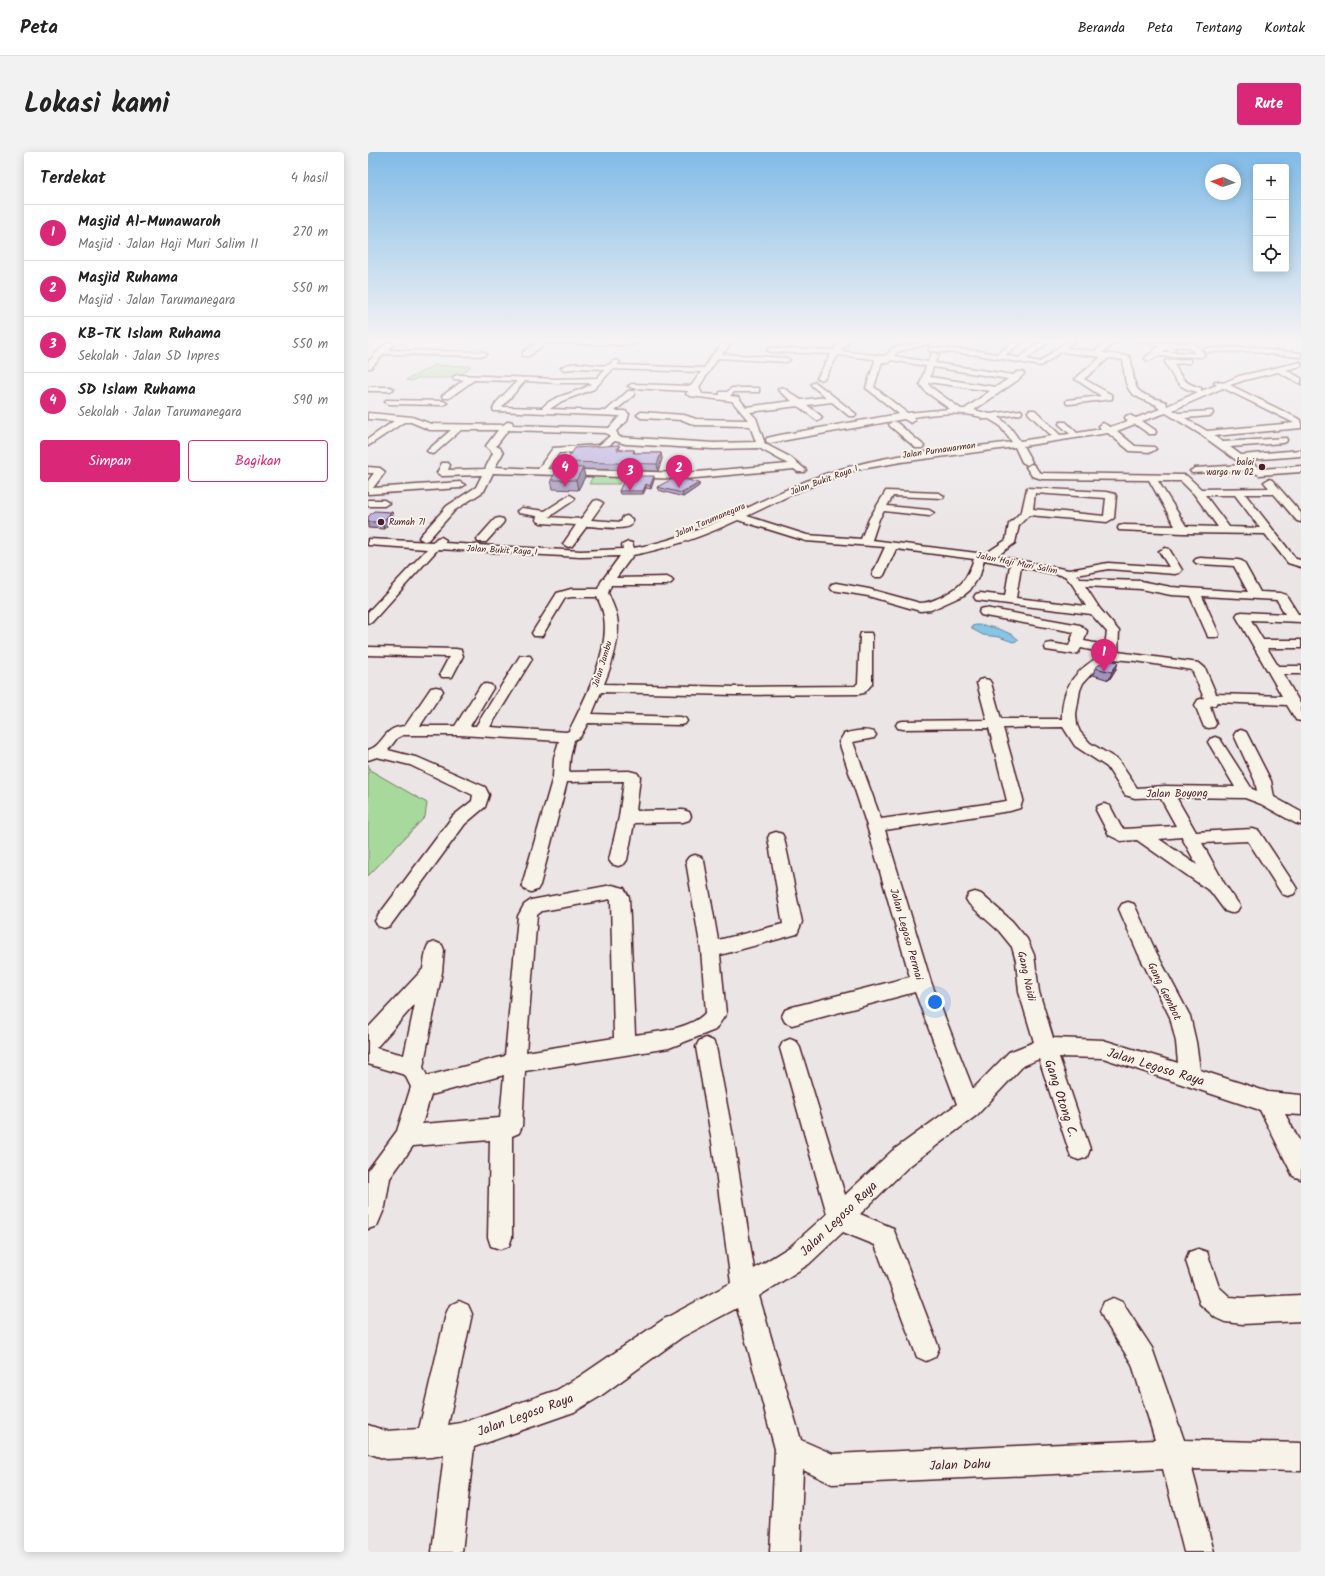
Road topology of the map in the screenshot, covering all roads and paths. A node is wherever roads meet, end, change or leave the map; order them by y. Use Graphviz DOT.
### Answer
graph roads {
  1 [pos="383,406"];
  2 [pos="498,406"];
  3 [pos="547,406"];
  4 [pos="615,406"];
  5 [pos="740,406"];
  6 [pos="776,406"];
  7 [pos="803,406"];
  8 [pos="842,406"];
  9 [pos="897,406"];
  10 [pos="902,406"];
  11 [pos="954,406"];
  12 [pos="972,406"];
  13 [pos="1162,406"];
  14 [pos="1166,406"];
  15 [pos="1268,406"];
  16 [pos="765,408"];
  17 [pos="743,410"];
  18 [pos="525,411"];
  19 [pos="544,411"];
  20 [pos="963,412"];
  21 [pos="1018,412"];
  22 [pos="1032,412"];
  23 [pos="1209,413"];
  24 [pos="607,414"];
  25 [pos="852,414"];
  26 [pos="641,415"];
  27 [pos="369,416"];
  28 [pos="1176,416"];
  29 [pos="774,417"];
  30 [pos="402,418"];
  31 [pos="818,418"];
  32 [pos="914,418"];
  33 [pos="994,419"];
  34 [pos="1133,420"];
  35 [pos="754,423"];
  36 [pos="788,424"];
  37 [pos="893,424"];
  38 [pos="1063,424"];
  39 [pos="1301,424"];
  40 [pos="458,428"];
  41 [pos="1107,428"];
  42 [pos="504,429"];
  43 [pos="1073,432"];
  44 [pos="1152,432"];
  45 [pos="613,434"];
  46 [pos="1205,434"];
  47 [pos="802,436"];
  48 [pos="1059,436"];
  49 [pos="770,440"];
  50 [pos="1284,440"];
  51 [pos="1018,442"];
  52 [pos="368,443"];
  53 [pos="761,445"];
  54 [pos="1222,445"];
  55 [pos="919,446"];
  56 [pos="1151,449"];
  57 [pos="952,450"];
  58 [pos="432,451"];
  59 [pos="1301,453"];
  60 [pos="1240,458"];
  61 [pos="445,464"];
  62 [pos="797,466"];
  63 [pos="542,469"];
  64 [pos="1301,469"];
  65 [pos="368,470"];
  66 [pos="1255,470"];
  67 [pos="1195,471"];
  68 [pos="488,473"];
  69 [pos="1157,478"];
  70 [pos="808,479"];
  71 [pos="404,480"];
  72 [pos="460,485"];
  73 [pos="368,487"];
  74 [pos="368,491"];
  75 [pos="1237,491"];
  76 [pos="1198,492"];
  77 [pos="939,496"];
  78 [pos="570,498"];
  79 [pos="368,503"];
  80 [pos="384,503"];
  81 [pos="598,503"];
  82 [pos="880,508"];
  83 [pos="522,511"];
  84 [pos="1027,512"];
  85 [pos="929,513"];
  86 [pos="545,514"];
  87 [pos="734,516"];
  88 [pos="627,519"];
  89 [pos="499,520"];
  90 [pos="1301,520"];
  91 [pos="583,524"];
  92 [pos="1123,528"];
  93 [pos="1183,530"];
  94 [pos="1226,531"];
  95 [pos="1268,531"];
  96 [pos="368,535"];
  97 [pos="424,538"];
  98 [pos="482,540"];
  99 [pos="368,542"];
  100 [pos="439,542"];
  101 [pos="865,543"];
  102 [pos="568,544"];
  103 [pos="892,545"];
  104 [pos="629,549"];
  105 [pos="1165,551"];
  106 [pos="984,556"];
  107 [pos="1200,561"];
  108 [pos="1016,564"];
  109 [pos="1301,564"];
  110 [pos="878,575"];
  111 [pos="1073,577"];
  112 [pos="667,580"];
  113 [pos="836,587"];
  114 [pos="605,588"];
  115 [pos="1194,592"];
  116 [pos="1256,595"];
  117 [pos="1011,596"];
  118 [pos="980,597"];
  119 [pos="373,606"];
  120 [pos="1094,611"];
  121 [pos="985,612"];
  122 [pos="1297,617"];
  123 [pos="368,619"];
  124 [pos="538,633"];
  125 [pos="1213,634"];
  126 [pos="866,636"];
  127 [pos="1077,643"];
  128 [pos="1258,644"];
  129 [pos="1301,644"];
  130 [pos="1051,647"];
  131 [pos="368,651"];
  132 [pos="1112,653"];
  133 [pos="525,659"];
  134 [pos="1274,670"];
  135 [pos="1301,670"];
  136 [pos="447,674"];
  137 [pos="984,683"];
  138 [pos="486,688"];
  139 [pos="595,688"];
  140 [pos="436,691"];
  141 [pos="1293,696"];
  142 [pos="1211,698"];
  143 [pos="583,718"];
  144 [pos="1301,718"];
  145 [pos="680,721"];
  146 [pos="1068,723"];
  147 [pos="996,724"];
  148 [pos="1209,724"];
  149 [pos="903,725"];
  150 [pos="460,730"];
  151 [pos="409,731"];
  152 [pos="480,731"];
  153 [pos="869,735"];
  154 [pos="1240,735"];
  155 [pos="567,737"];
  156 [pos="1215,742"];
  157 [pos="374,753"];
  158 [pos="561,777"];
  159 [pos="1165,791"];
  160 [pos="1246,793"];
  161 [pos="1267,800"];
  162 [pos="1104,810"];
  163 [pos="683,816"];
  164 [pos="627,817"];
  165 [pos="1301,819"];
  166 [pos="875,826"];
  167 [pos="1139,833"];
  168 [pos="1188,834"];
  169 [pos="776,838"];
  170 [pos="618,860"];
  171 [pos="695,861"];
  172 [pos="531,885"];
  173 [pos="1218,888"];
  174 [pos="1288,889"];
  175 [pos="975,899"];
  176 [pos="1231,906"];
  177 [pos="1128,909"];
  178 [pos="384,921"];
  179 [pos="435,950"];
  180 [pos="710,950"];
  181 [pos="432,972"];
  182 [pos="921,982"];
  183 [pos="792,1016"];
  184 [pos="368,1042"];
  185 [pos="625,1046"];
  186 [pos="1045,1047"];
  187 [pos="706,1048"];
  188 [pos="790,1048"];
  189 [pos="368,1055"];
  190 [pos="515,1063"];
  191 [pos="412,1067"];
  192 [pos="1190,1076"];
  193 [pos="422,1087"];
  194 [pos="1268,1102"];
  195 [pos="1301,1105"];
  196 [pos="969,1108"];
  197 [pos="501,1129"];
  198 [pos="407,1136"];
  199 [pos="1079,1149"];
  200 [pos="1301,1168"];
  201 [pos="374,1183"];
  202 [pos="368,1217"];
  203 [pos="840,1218"];
  204 [pos="500,1237"];
  205 [pos="1198,1261"];
  206 [pos="745,1290"];
  207 [pos="1301,1308"];
  208 [pos="1113,1311"];
  209 [pos="459,1314"];
  210 [pos="926,1348"];
  211 [pos="461,1437"];
  212 [pos="368,1439"];
  213 [pos="431,1443"];
  214 [pos="789,1448"];
  215 [pos="1174,1454"];
  216 [pos="1301,1457"];
  217 [pos="447,1552"];
  218 [pos="785,1552"];
  219 [pos="1199,1552"];
  1 -- 27 [label="street"];
  2 -- 18 [label="street"];
  3 -- 19 [label="street"];
  4 -- 24 [label="street"];
  5 -- 17 [label="street"];
  6 -- 16 [label="street"];
  7 -- 31 [label="street"];
  8 -- 25 [label="street"];
  9 -- 32 [label="street"];
  10 -- 32 [label="street"];
  11 -- 20 [label="street"];
  12 -- 20 [label="street"];
  13 -- 34 [label="street, Jalan Bukit Raya I"];
  14 -- 28 [label="street"];
  15 -- 39 [label="street"];
  16 -- 17 [label="street"];
  16 -- 29 [label="street"];
  17 -- 35 [label="street"];
  18 -- 19 [label="street"];
  18 -- 42 [label="street"];
  19 -- 24 [label="street"];
  20 -- 32 [label="street"];
  20 -- 33 [label="street"];
  21 -- 33 [label="street"];
  22 -- 48 [label="street"];
  23 -- 28 [label="street"];
  24 -- 45 [label="street"];
  26 -- 35 [label="street"];
  27 -- 30 [label="street"];
  28 -- 46 [label="street"];
  30 -- 40 [label="street"];
  30 -- 52 [label="street"];
  32 -- 33 [label="street"];
  32 -- 37 [label="street"];
  32 -- 47 [label="street"];
  33 -- 51 [label="street"];
  34 -- 41 [label="street, Jalan Bukit Raya I"];
  34 -- 44 [label="street"];
  35 -- 53 [label="street"];
  36 -- 47 [label="street"];
  37 -- 47 [label="street"];
  37 -- 55 [label="street"];
  38 -- 43 [label="street"];
  39 -- 46 [label="street"];
  40 -- 42 [label="street"];
  40 -- 58 [label="street"];
  41 -- 43 [label="street"];
  41 -- 48 [label="street, Jalan Bukit Raya I"];
  41 -- 56 [label="street"];
  42 -- 45 [label="street"];
  42 -- 68 [label="street"];
  43 -- 48 [label="street"];
  45 -- 53 [label="street"];
  45 -- 63 [label="street"];
  46 -- 54 [label="street"];
  47 -- 49 [label="street"];
  48 -- 51 [label="street, Jalan Bukit Raya I"];
  50 -- 54 [label="street"];
  51 -- 57 [label="street, Jalan Bukit Raya I"];
  51 -- 69 [label="street"];
  53 -- 62 [label="street"];
  54 -- 60 [label="street"];
  57 -- 70 [label="street, Jalan Purnawarman"];
  57 -- 87 [label="street, Jalan Bukit Raya I"];
  59 -- 60 [label="street"];
  60 -- 66 [label="street"];
  61 -- 68 [label="street"];
  62 -- 68 [label="street"];
  62 -- 70 [label="street"];
  64 -- 66 [label="street"];
  65 -- 73 [label="street"];
  66 -- 67 [label="street"];
  68 -- 71 [label="street"];
  68 -- 97 [label="street"];
  69 -- 76 [label="street"];
  69 -- 93 [label="street"];
  70 -- 87 [label="street, Jalan Tarumanegara"];
  72 -- 74 [label="street"];
  75 -- 76 [label="street"];
  75 -- 90 [label="street"];
  75 -- 95 [label="street"];
  76 -- 94 [label="street"];
  77 -- 82 [label="street"];
  78 -- 86 [label="street"];
  79 -- 80 [label="street"];
  81 -- 91 [label="street"];
  82 -- 85 [label="street"];
  82 -- 101 [label="street"];
  83 -- 86 [label="street"];
  84 -- 84 [label="street"];
  84 -- 106 [label="street"];
  86 -- 91 [label="street"];
  87 -- 101 [label="street, Jalan Haji Muri Salim"];
  87 -- 104 [label="street, Jalan Tarumanegara"];
  88 -- 91 [label="street"];
  89 -- 98 [label="street"];
  91 -- 102 [label="street"];
  92 -- 93 [label="street"];
  93 -- 94 [label="street"];
  94 -- 95 [label="street"];
  95 -- 109 [label="street"];
  96 -- 97 [label="street"];
  97 -- 100 [label="street"];
  98 -- 100 [label="street, Jalan Tarumanegara"];
  98 -- 102 [label="street, Jalan Tarumanegara"];
  99 -- 100 [label="street, Jalan Bukit Raya I"];
  100 -- 104 [label="street, Jalan Bukit Raya I"];
  100 -- 119 [label="street"];
  101 -- 103 [label="street, Jalan Haji Muri Salim"];
  102 -- 104 [label="street, Jalan Tarumanegara"];
  103 -- 106 [label="street, Jalan Haji Muri Salim"];
  103 -- 110 [label="street"];
  104 -- 114 [label="street"];
  105 -- 111 [label="street"];
  106 -- 108 [label="street, Jalan Haji Muri Salim"];
  106 -- 113 [label="street"];
  107 -- 116 [label="street"];
  108 -- 111 [label="street, Jalan Haji Muri Salim"];
  108 -- 117 [label="street"];
  111 -- 115 [label="street, Jalan Haji Muri Salim"];
  111 -- 120 [label="street"];
  112 -- 114 [label="street"];
  114 -- 124 [label="street"];
  114 -- 139 [label="street, Jalan Jambu"];
  115 -- 116 [label="street, Jalan Haji Muri Salim"];
  115 -- 125 [label="street"];
  116 -- 122 [label="street, Jalan Haji Muri Salim"];
  118 -- 120 [label="street"];
  119 -- 123 [label="street"];
  120 -- 132 [label="street"];
  121 -- 127 [label="street"];
  122 -- 128 [label="street"];
  126 -- 139 [label="street"];
  127 -- 130 [label="street"];
  127 -- 132 [label="street"];
  128 -- 129 [label="street"];
  128 -- 134 [label="street"];
  131 -- 136 [label="street"];
  132 -- 142 [label="street"];
  132 -- 146 [label="street"];
  133 -- 152 [label="street"];
  134 -- 135 [label="street"];
  134 -- 141 [label="street"];
  137 -- 147 [label="street"];
  138 -- 150 [label="street"];
  139 -- 143 [label="street, Jalan Jambu"];
  140 -- 151 [label="street"];
  141 -- 142 [label="street"];
  141 -- 144 [label="street"];
  142 -- 148 [label="street"];
  143 -- 145 [label="street"];
  143 -- 155 [label="street, Jalan Jambu"];
  146 -- 147 [label="street"];
  146 -- 159 [label="street, Jalan Boyong"];
  147 -- 149 [label="street"];
  147 -- 166 [label="street"];
  150 -- 151 [label="street"];
  150 -- 152 [label="street"];
  151 -- 157 [label="street"];
  152 -- 155 [label="street"];
  153 -- 166 [label="street, Jalan Legoso Permai"];
  154 -- 161 [label="street"];
  155 -- 158 [label="street"];
  156 -- 160 [label="street"];
  157 -- 178 [label="street"];
  158 -- 164 [label="street"];
  158 -- 172 [label="street"];
  159 -- 160 [label="street, Jalan Boyong"];
  159 -- 168 [label="street"];
  160 -- 161 [label="street, Jalan Boyong"];
  161 -- 165 [label="street, Jalan Boyong"];
  162 -- 167 [label="street"];
  163 -- 164 [label="street"];
  164 -- 170 [label="street"];
  166 -- 182 [label="street, Jalan Legoso Permai"];
  167 -- 168 [label="street"];
  167 -- 173 [label="street"];
  168 -- 173 [label="street"];
  168 -- 174 [label="street"];
  169 -- 180 [label="street"];
  171 -- 180 [label="street"];
  173 -- 176 [label="street"];
  175 -- 186 [label="street, Gang Naidi"];
  177 -- 192 [label="street, Gang Gembot"];
  179 -- 181 [label="street"];
  180 -- 185 [label="street"];
  181 -- 184 [label="street"];
  181 -- 191 [label="street"];
  182 -- 183 [label="street"];
  182 -- 196 [label="street, Jalan Legoso Permai"];
  185 -- 190 [label="street"];
  185 -- 190 [label="street"];
  186 -- 192 [label="street, Jalan Legoso Raya"];
  186 -- 196 [label="street, Jalan Legoso Raya"];
  186 -- 199 [label="street, Gang Otong C."];
  187 -- 206 [label="street"];
  188 -- 203 [label="street"];
  189 -- 191 [label="street"];
  190 -- 193 [label="street"];
  190 -- 197 [label="street"];
  191 -- 193 [label="street"];
  192 -- 194 [label="street, Jalan Legoso Raya"];
  193 -- 198 [label="street"];
  194 -- 195 [label="street, Jalan Legoso Raya"];
  194 -- 200 [label="street"];
  196 -- 203 [label="street, Jalan Legoso Raya"];
  197 -- 198 [label="street"];
  197 -- 204 [label="street"];
  198 -- 201 [label="street"];
  201 -- 202 [label="street"];
  203 -- 206 [label="street, Jalan Legoso Raya"];
  203 -- 210 [label="street"];
  205 -- 207 [label="street"];
  206 -- 211 [label="street, Jalan Legoso Raya"];
  206 -- 214 [label="street"];
  208 -- 215 [label="street"];
  209 -- 213 [label="street"];
  211 -- 213 [label="street, Jalan Legoso Raya"];
  211 -- 217 [label="street"];
  212 -- 213 [label="street, Jalan Legoso Raya"];
  214 -- 215 [label="street, Jalan Dahu"];
  214 -- 218 [label="street"];
  215 -- 216 [label="street, Jalan Dahu"];
  215 -- 219 [label="street"];
}
